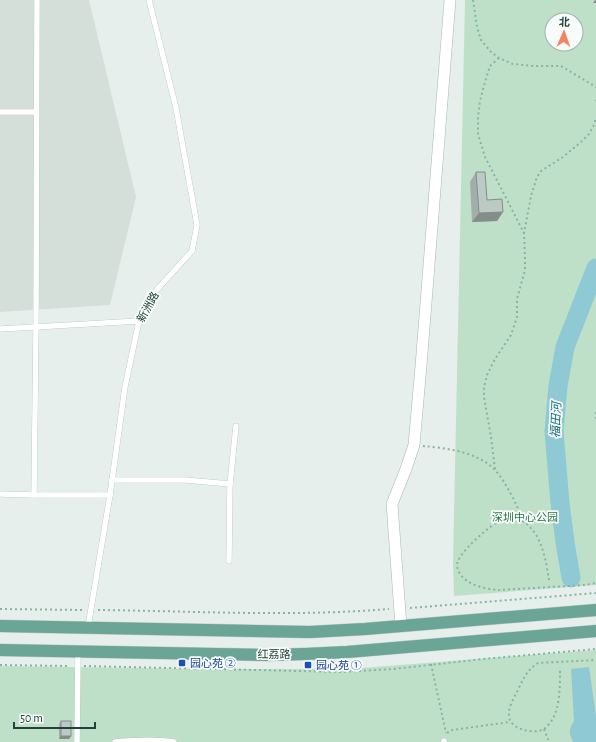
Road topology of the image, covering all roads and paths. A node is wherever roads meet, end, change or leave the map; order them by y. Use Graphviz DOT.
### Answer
graph roads {
  1 [pos="37,0"];
  2 [pos="149,0"];
  3 [pos="450,0"];
  4 [pos="473,0"];
  5 [pos="499,58"];
  6 [pos="596,87"];
  7 [pos="0,112"];
  8 [pos="36,112"];
  9 [pos="596,118"];
  10 [pos="524,233"];
  11 [pos="139,321"];
  12 [pos="36,326"];
  13 [pos="0,329"];
  14 [pos="596,412"];
  15 [pos="596,421"];
  16 [pos="236,426"];
  17 [pos="414,445"];
  18 [pos="494,469"];
  19 [pos="112,480"];
  20 [pos="230,484"];
  21 [pos="0,494"];
  22 [pos="110,494"];
  23 [pos="34,495"];
  24 [pos="524,522"];
  25 [pos="229,560"];
  26 [pos="549,580"];
  27 [pos="596,583"];
  28 [pos="596,592"];
  29 [pos="400,608"];
  30 [pos="0,609"];
  31 [pos="91,610"];
  32 [pos="596,610"];
  33 [pos="0,626"];
  34 [pos="401,626"];
  35 [pos="88,627"];
  36 [pos="596,631"];
  37 [pos="0,650"];
  38 [pos="78,651"];
  39 [pos="596,660"];
  40 [pos="431,664"];
  41 [pos="560,671"];
  42 [pos="510,722"];
  43 [pos="544,729"];
  44 [pos="446,734"];
  45 [pos="77,742"];
  46 [pos="115,742"];
  47 [pos="174,742"];
  48 [pos="444,742"];
  49 [pos="549,742"];
  1 -- 8 [label="lane"];
  2 -- 11 [label="lane, 新洲路"];
  3 -- 17 [label="street"];
  4 -- 5 [label="path"];
  5 -- 6 [label="path"];
  5 -- 10 [label="path"];
  7 -- 8 [label="lane"];
  8 -- 12 [label="lane"];
  9 -- 10 [label="path"];
  10 -- 18 [label="path"];
  11 -- 12 [label="lane"];
  11 -- 19 [label="lane, 新洲路"];
  12 -- 13 [label="lane"];
  12 -- 23 [label="lane"];
  14 -- 15 [label="path"];
  16 -- 20 [label="lane"];
  17 -- 18 [label="path"];
  17 -- 29 [label="street"];
  18 -- 24 [label="path"];
  19 -- 20 [label="lane"];
  19 -- 22 [label="lane, 新洲路"];
  20 -- 25 [label="lane"];
  21 -- 23 [label="lane"];
  22 -- 23 [label="lane"];
  22 -- 31 [label="lane, 新洲路"];
  24 -- 26 [label="path"];
  24 -- 27 [label="path"];
  28 -- 29 [label="path"];
  29 -- 31 [label="path"];
  29 -- 34 [label="street"];
  30 -- 31 [label="path"];
  31 -- 35 [label="lane, 新洲路"];
  32 -- 34 [label="main road, 红荔路"];
  33 -- 35 [label="main road, 红荔路"];
  34 -- 35 [label="main road, 红荔路"];
  36 -- 38 [label="main road, 红荔路"];
  37 -- 38 [label="main road, 红荔路"];
  38 -- 45 [label="lane"];
  39 -- 42 [label="path"];
  40 -- 44 [label="path"];
  41 -- 43 [label="path"];
  42 -- 43 [label="path"];
  42 -- 44 [label="path"];
  43 -- 49 [label="path"];
  44 -- 48 [label="path"];
  46 -- 47 [label="lane"];
}
